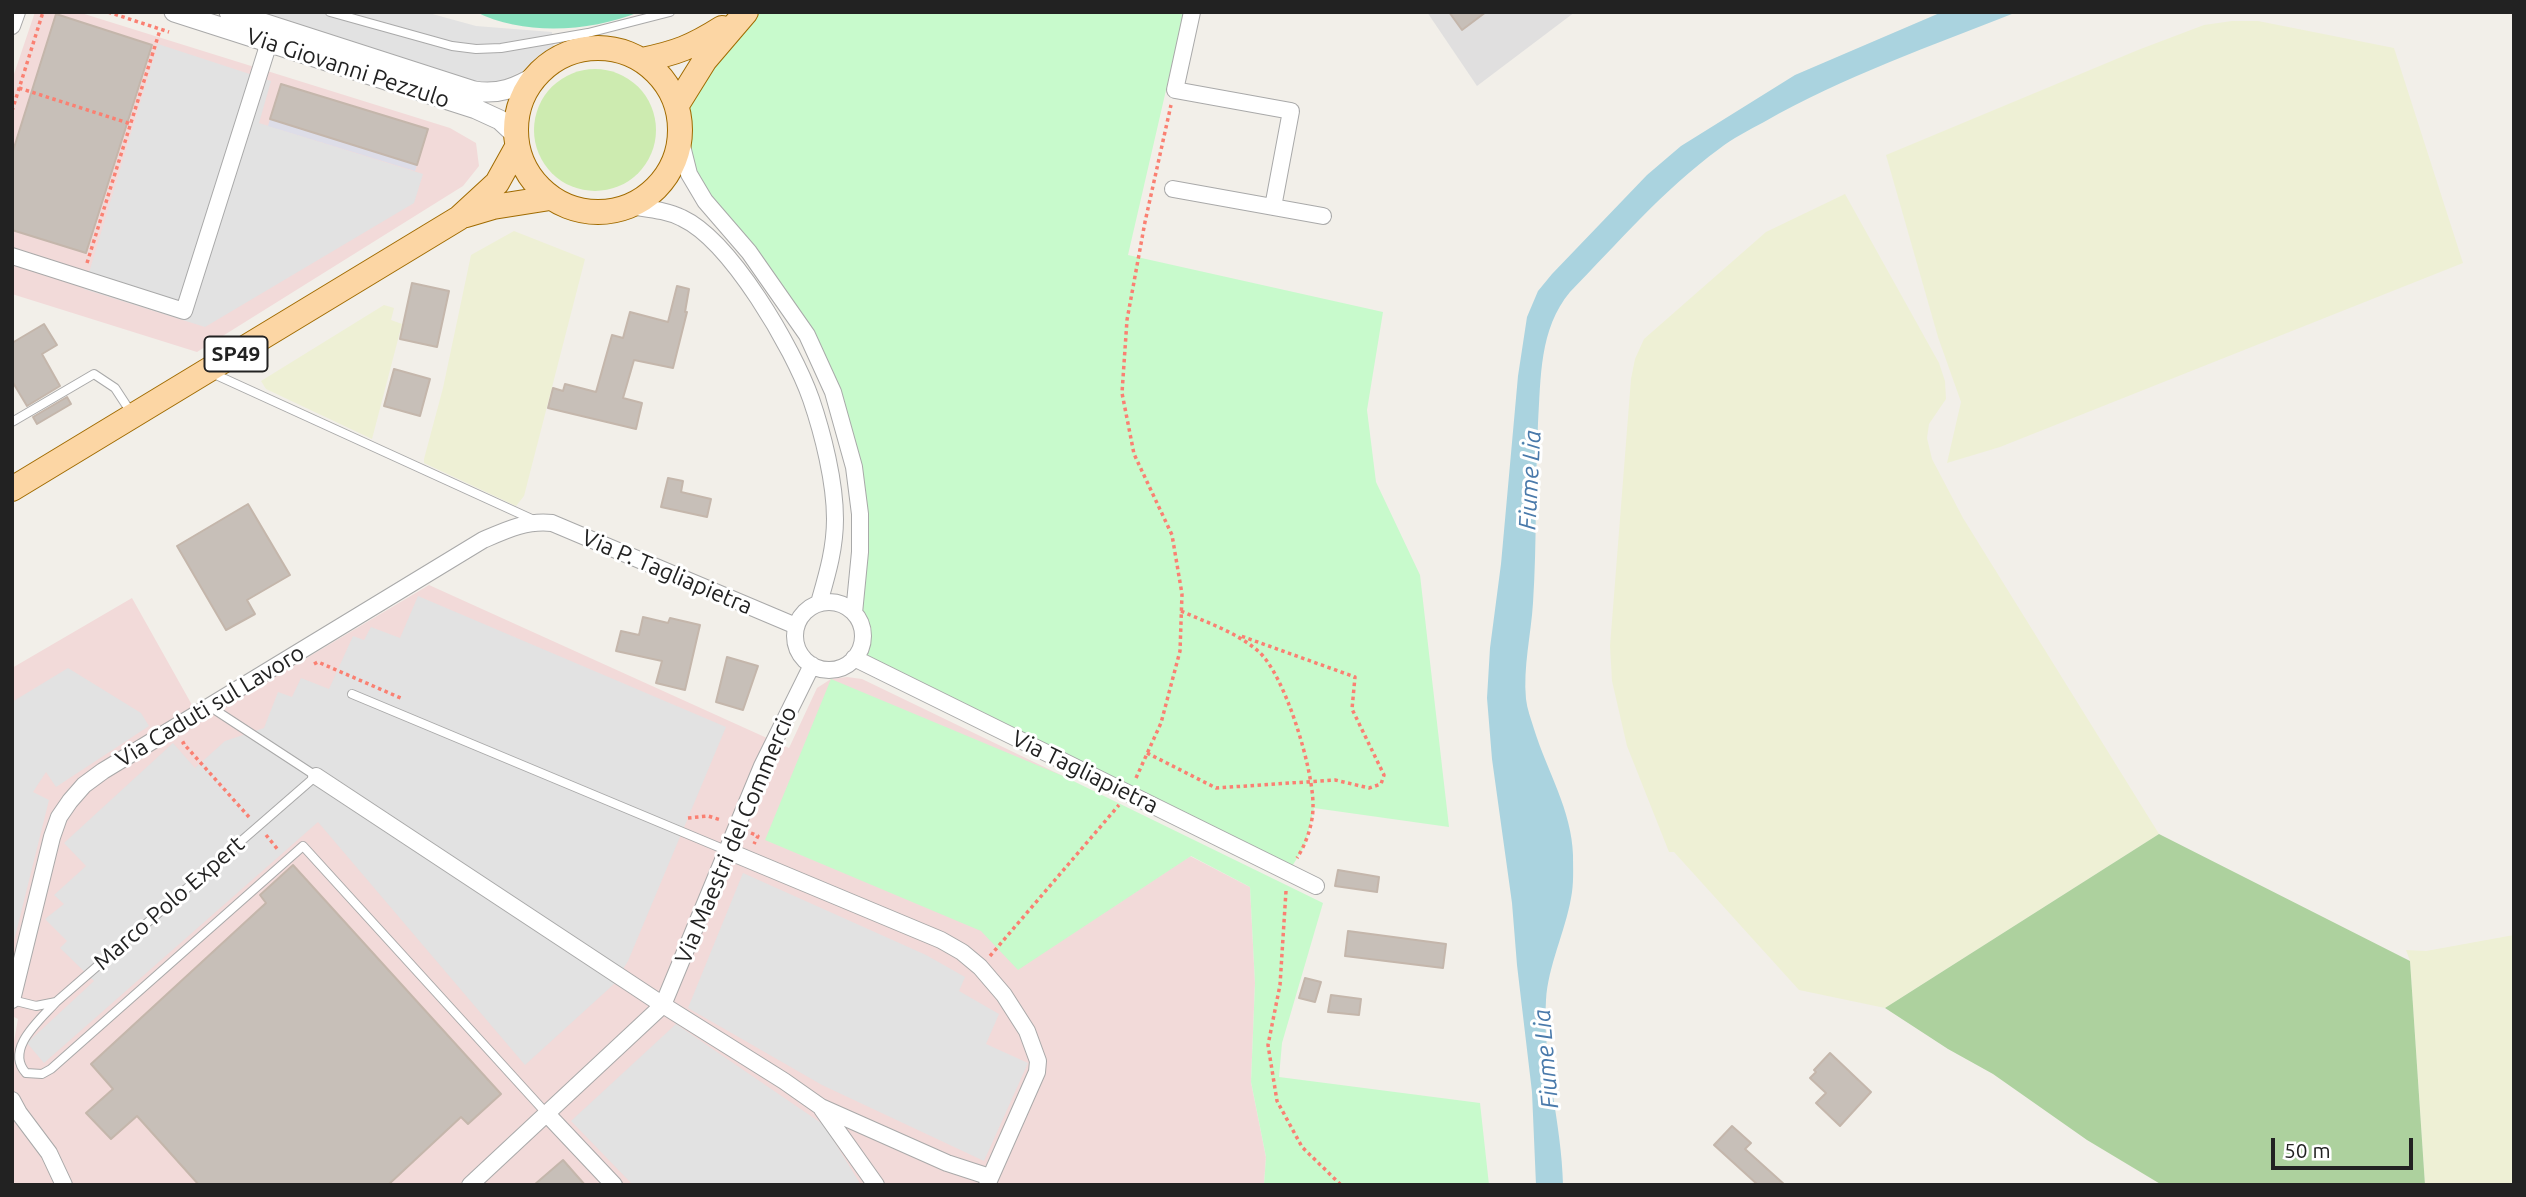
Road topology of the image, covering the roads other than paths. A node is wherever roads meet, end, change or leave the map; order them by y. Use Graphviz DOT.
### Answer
graph roads {
  1 [pos="17,12"];
  2 [pos="174,12"];
  3 [pos="229,12"];
  4 [pos="330,12"];
  5 [pos="670,12"];
  6 [pos="1192,12"];
  7 [pos="745,14"];
  8 [pos="12,26"];
  9 [pos="271,35"];
  10 [pos="642,60"];
  11 [pos="537,75"];
  12 [pos="677,105"];
  13 [pos="680,138"];
  14 [pos="516,141"];
  15 [pos="1173,189"];
  16 [pos="550,198"];
  17 [pos="630,206"];
  18 [pos="1273,207"];
  19 [pos="1323,216"];
  20 [pos="459,218"];
  21 [pos="12,256"];
  22 [pos="208,371"];
  23 [pos="134,416"];
  24 [pos="12,422"];
  25 [pos="17,483"];
  26 [pos="538,522"];
  27 [pos="819,603"];
  28 [pos="854,613"];
  29 [pos="796,626"];
  30 [pos="854,658"];
  31 [pos="812,666"];
  32 [pos="352,694"];
  33 [pos="209,706"];
  34 [pos="316,776"];
  35 [pos="727,851"];
  36 [pos="1316,886"];
  37 [pos="12,1000"];
  38 [pos="56,1002"];
  39 [pos="663,1005"];
  40 [pos="12,1100"];
  41 [pos="821,1107"];
  42 [pos="547,1114"];
  43 [pos="989,1181"];
  44 [pos="64,1185"];
  45 [pos="470,1185"];
  46 [pos="614,1185"];
  47 [pos="876,1185"];
  1 -- 8 [label="street"];
  2 -- 9 [label="street, Via Giovanni Pezzulo"];
  3 -- 9 [label="street, Via Giovanni Pezzulo"];
  4 -- 5 [label="lane"];
  6 -- 18 [label="street"];
  7 -- 10 [label="main road, SP49"];
  7 -- 12 [label="main road, SP49"];
  9 -- 11 [label="street, Via Giovanni Pezzulo"];
  9 -- 14 [label="street, Via Giovanni Pezzulo"];
  9 -- 21 [label="street"];
  10 -- 11 [label="main road, SP49"];
  10 -- 12 [label="main road, SP49"];
  11 -- 14 [label="main road, SP49"];
  12 -- 13 [label="main road, SP49"];
  13 -- 17 [label="main road, SP49"];
  13 -- 28 [label="street"];
  14 -- 16 [label="main road, SP49"];
  14 -- 20 [label="main road, SP49"];
  15 -- 18 [label="street"];
  16 -- 17 [label="main road, SP49"];
  16 -- 20 [label="main road, SP49"];
  17 -- 27 [label="street"];
  18 -- 19 [label="street"];
  20 -- 22 [label="main road, SP49"];
  22 -- 23 [label="main road, SP49"];
  22 -- 26 [label="lane"];
  23 -- 24 [label="lane"];
  23 -- 25 [label="main road, SP49"];
  26 -- 29 [label="street, Via P. Tagliapietra"];
  26 -- 33 [label="street, Via Caduti sul Lavoro"];
  27 -- 28 [label="street"];
  27 -- 29 [label="street"];
  28 -- 30 [label="street"];
  29 -- 31 [label="street"];
  30 -- 31 [label="street"];
  30 -- 36 [label="street, Via Tagliapietra"];
  31 -- 35 [label="street, Via Maestri del Commercio"];
  32 -- 35 [label="lane"];
  33 -- 34 [label="lane"];
  33 -- 37 [label="street, Via Caduti sul Lavoro"];
  34 -- 38 [label="lane, Marco Polo Expert"];
  34 -- 39 [label="street"];
  35 -- 39 [label="street, Via Maestri del Commercio"];
  35 -- 43 [label="street"];
  37 -- 38 [label="lane"];
  38 -- 42 [label="lane, Marco Polo Expert"];
  39 -- 41 [label="street"];
  39 -- 42 [label="street"];
  40 -- 44 [label="street"];
  41 -- 43 [label="street"];
  41 -- 47 [label="street"];
  42 -- 45 [label="street"];
  42 -- 46 [label="street"];
}
